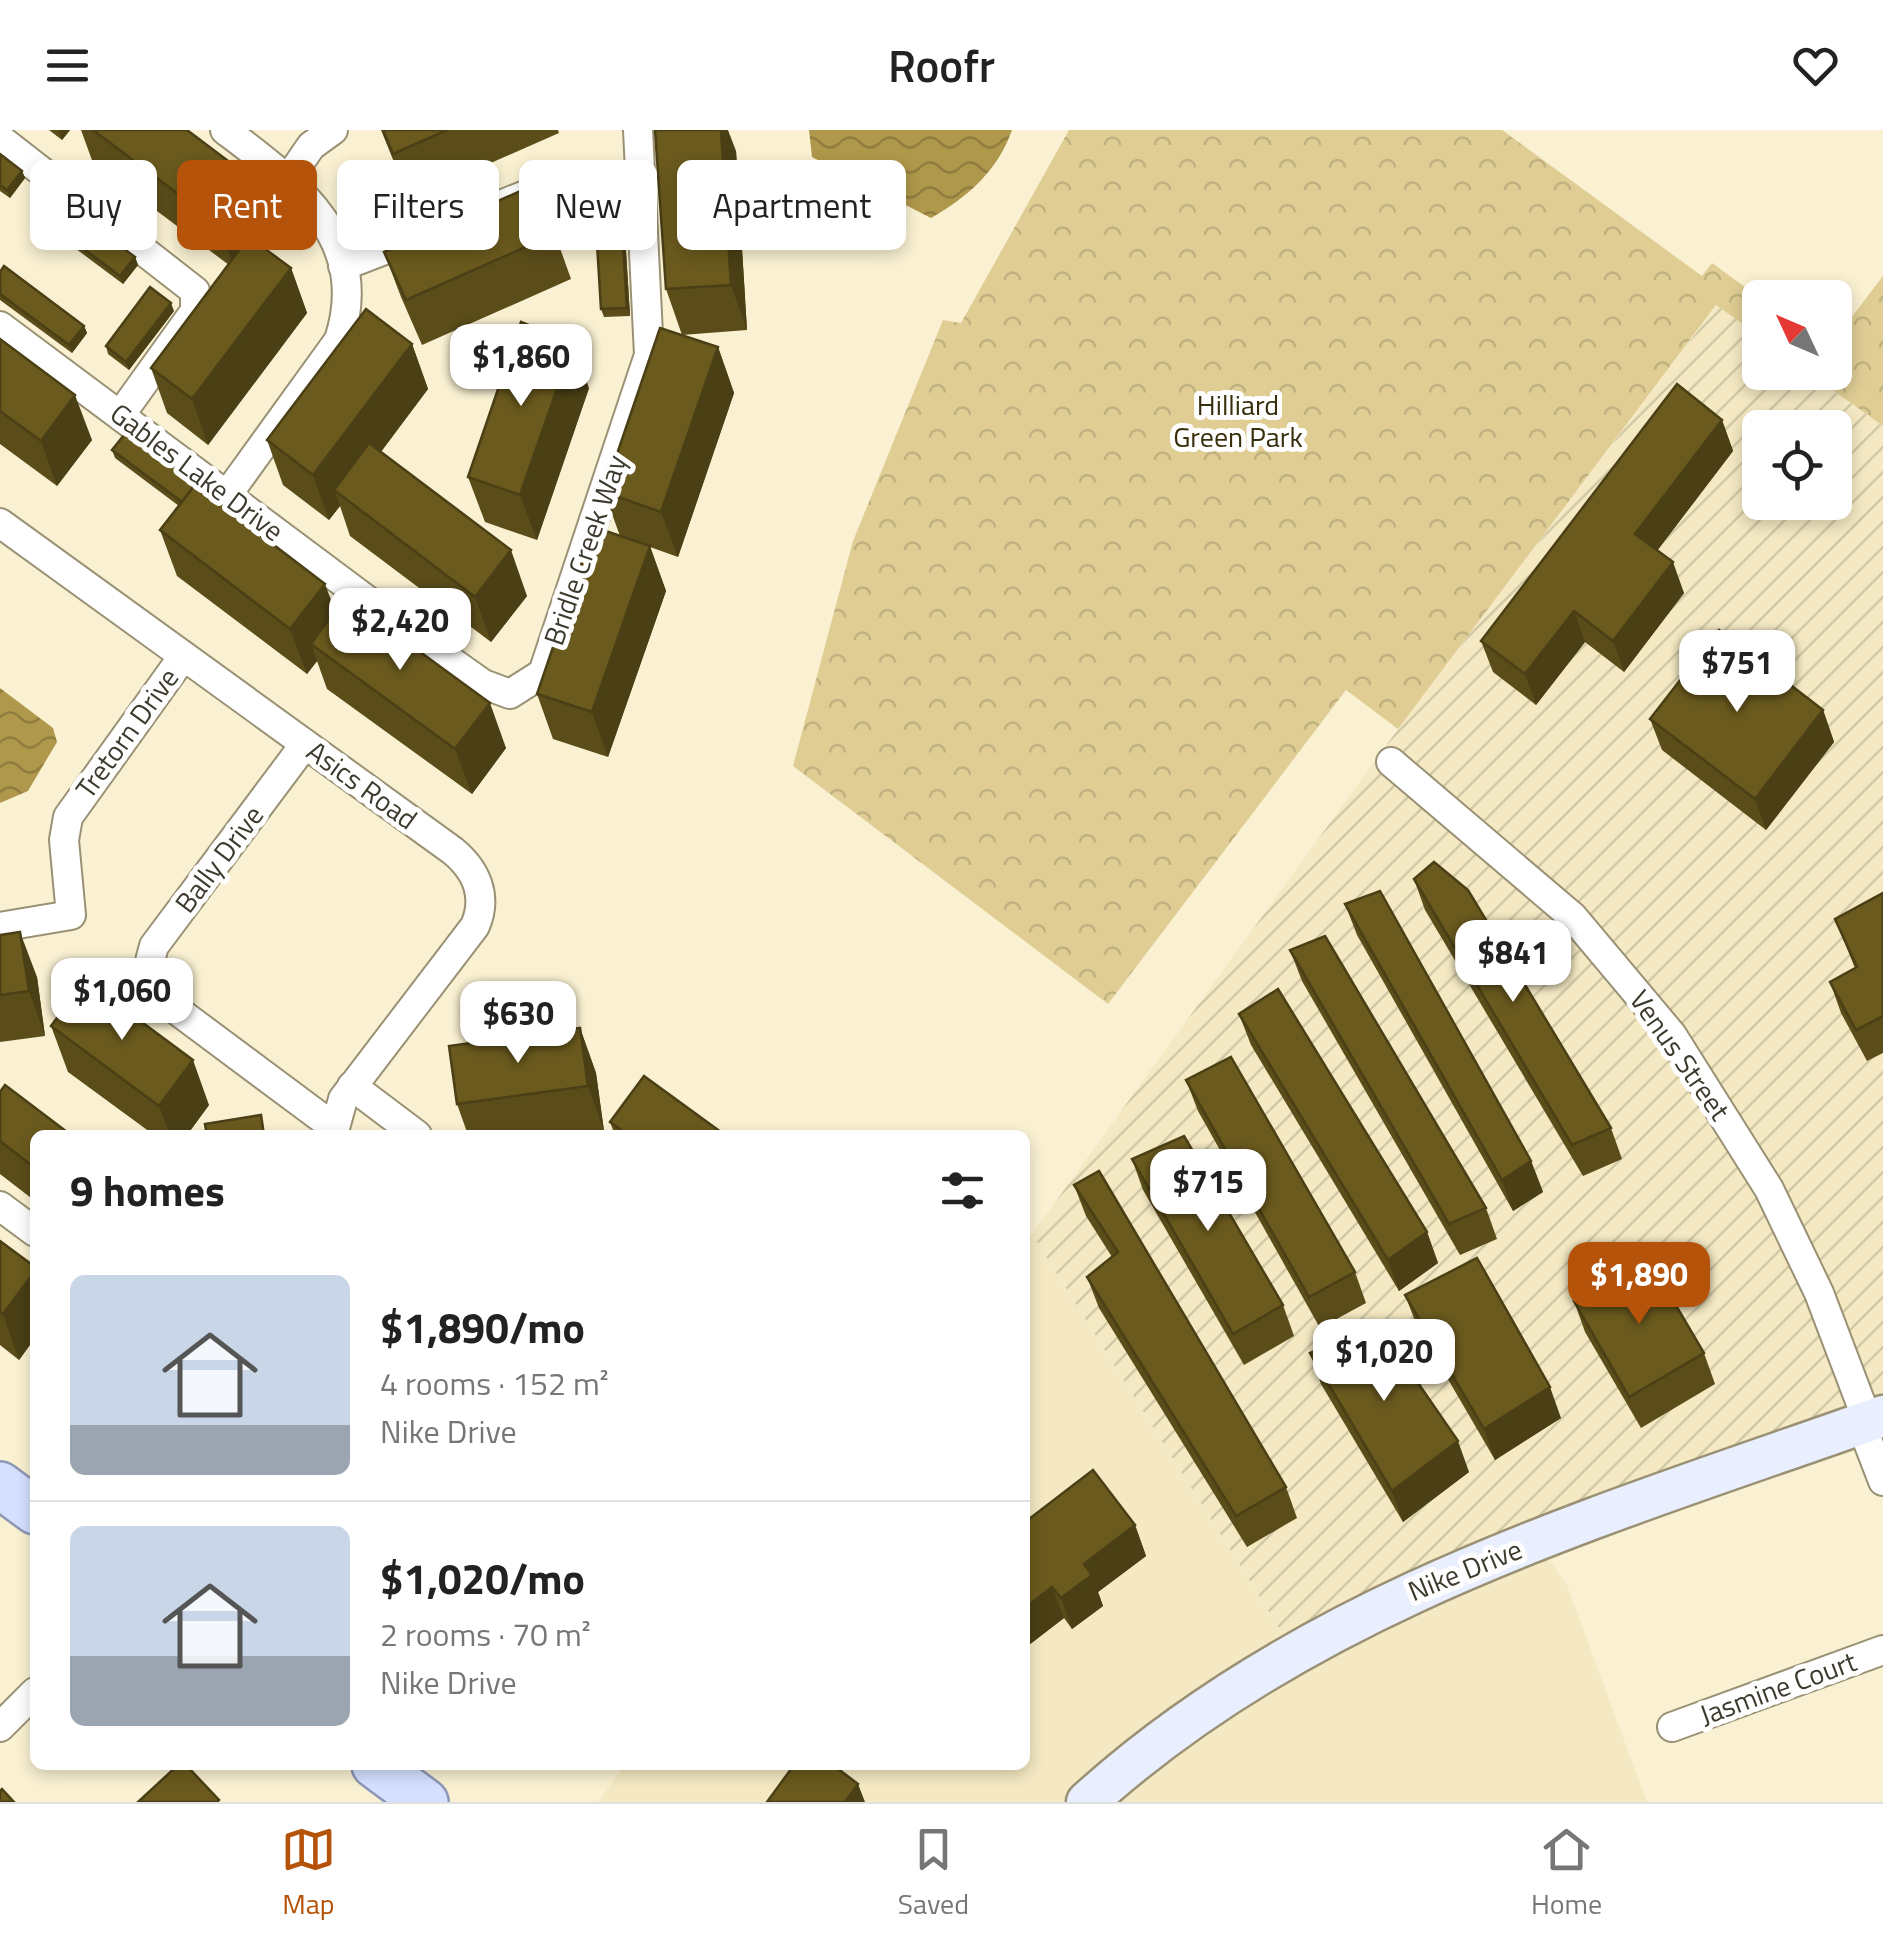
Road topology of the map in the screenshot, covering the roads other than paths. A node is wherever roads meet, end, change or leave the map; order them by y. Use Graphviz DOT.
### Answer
graph roads {
  1 [pos="225,130"];
  2 [pos="332,130"];
  3 [pos="638,130"];
  4 [pos="0,139"];
  5 [pos="264,160"];
  6 [pos="302,160"];
  7 [pos="639,160"];
  8 [pos="519,197"];
  9 [pos="317,211"];
  10 [pos="643,250"];
  11 [pos="343,266"];
  12 [pos="0,326"];
  13 [pos="121,414"];
  14 [pos="227,495"];
  15 [pos="0,524"];
  16 [pos="182,658"];
  17 [pos="544,673"];
  18 [pos="305,744"];
  19 [pos="1391,762"];
  20 [pos="0,927"];
  21 [pos="352,1086"];
  22 [pos="333,1130"];
  23 [pos="334,1130"];
  24 [pos="410,1130"];
  25 [pos="0,1206"];
  26 [pos="30,1228"];
  27 [pos="1871,1421"];
  28 [pos="1883,1481"];
  29 [pos="0,1484"];
  30 [pos="30,1507"];
  31 [pos="1883,1650"];
  32 [pos="30,1697"];
  33 [pos="0,1726"];
  34 [pos="1672,1727"];
  35 [pos="383,1770"];
  36 [pos="425,1802"];
  37 [pos="1087,1802"];
  1 -- 5 [label="street"];
  2 -- 6 [label="street"];
  3 -- 7 [label="street, Bridle Creek Way"];
  4 -- 13 [label="street"];
  8 -- 11 [label="street"];
  9 -- 11 [label="street"];
  10 -- 17 [label="street, Bridle Creek Way"];
  11 -- 14 [label="street"];
  12 -- 13 [label="street, Gables Lake Drive"];
  13 -- 14 [label="street, Gables Lake Drive"];
  14 -- 17 [label="street, Gables Lake Drive"];
  15 -- 16 [label="street, Asics Road"];
  16 -- 18 [label="street, Asics Road"];
  16 -- 20 [label="street, Tretorn Drive"];
  18 -- 21 [label="street, Asics Road"];
  18 -- 22 [label="street, Bally Drive"];
  19 -- 27 [label="street, Venus Street"];
  21 -- 23 [label="street, Asics Road"];
  21 -- 24 [label="street"];
  25 -- 26 [label="street"];
  27 -- 28 [label="street, Venus Street"];
  27 -- 37 [label="street, Nike Drive"];
  29 -- 30 [label="main road"];
  31 -- 34 [label="street, Jasmine Court"];
  32 -- 33 [label="street"];
  35 -- 36 [label="main road"];
}
